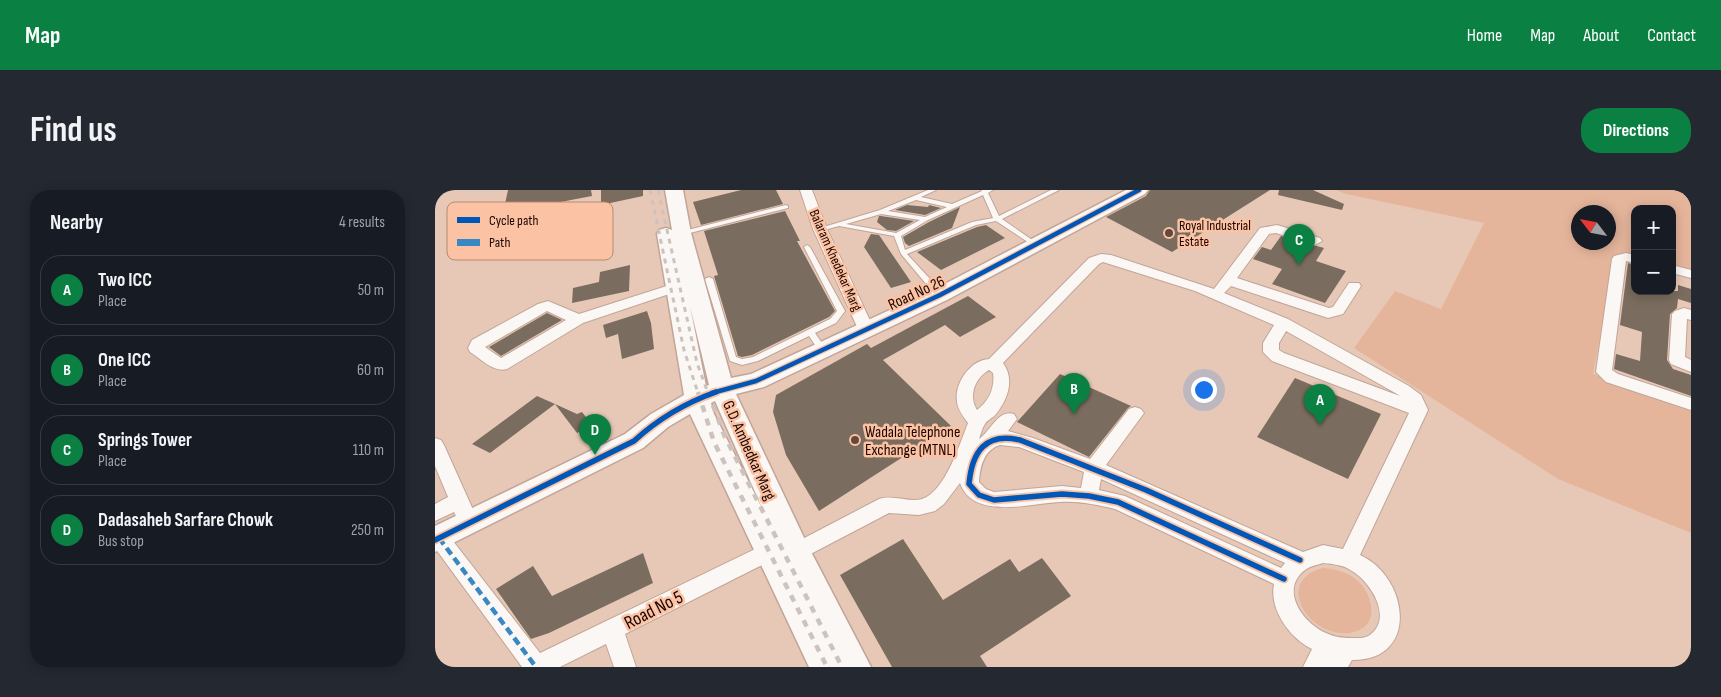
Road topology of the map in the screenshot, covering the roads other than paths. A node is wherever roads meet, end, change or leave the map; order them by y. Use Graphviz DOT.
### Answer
graph roads {
  1 [pos="662,190"];
  2 [pos="806,190"];
  3 [pos="933,190"];
  4 [pos="1056,190"];
  5 [pos="1139,190"];
  6 [pos="986,191"];
  7 [pos="915,198"];
  8 [pos="953,206"];
  9 [pos="786,207"];
  10 [pos="881,212"];
  11 [pos="926,219"];
  12 [pos="997,219"];
  13 [pos="839,224"];
  14 [pos="820,229"];
  15 [pos="682,233"];
  16 [pos="897,235"];
  17 [pos="1315,241"];
  18 [pos="1037,245"];
  19 [pos="807,247"];
  20 [pos="903,253"];
  21 [pos="1631,258"];
  22 [pos="838,267"];
  23 [pos="1676,270"];
  24 [pos="821,273"];
  25 [pos="1691,274"];
  26 [pos="1228,280"];
  27 [pos="689,281"];
  28 [pos="1353,286"];
  29 [pos="940,295"];
  30 [pos="1217,295"];
  31 [pos="707,301"];
  32 [pos="1691,315"];
  33 [pos="578,320"];
  34 [pos="1283,324"];
  35 [pos="867,329"];
  36 [pos="810,332"];
  37 [pos="822,349"];
  38 [pos="993,364"];
  39 [pos="1691,366"];
  40 [pos="725,396"];
  41 [pos="1691,404"];
  42 [pos="699,407"];
  43 [pos="1419,410"];
  44 [pos="1135,413"];
  45 [pos="978,419"];
  46 [pos="1011,420"];
  47 [pos="995,440"];
  48 [pos="435,445"];
  49 [pos="1094,467"];
  50 [pos="1089,496"];
  51 [pos="1167,501"];
  52 [pos="464,512"];
  53 [pos="1155,520"];
  54 [pos="436,530"];
  55 [pos="786,548"];
  56 [pos="1348,559"];
  57 [pos="1300,560"];
  58 [pos="1284,579"];
  59 [pos="613,630"];
  60 [pos="1336,654"];
  61 [pos="536,667"];
  62 [pos="625,667"];
  63 [pos="827,667"];
  64 [pos="855,667"];
  65 [pos="1314,667"];
  1 -- 15 [label="main road, G.D. Ambedkar Marg"];
  1 -- 27 [label="main road, G.D. Ambedkar Marg"];
  2 -- 14 [label="street, Balaram Khedekar Marg"];
  3 -- 7 [label="lane"];
  4 -- 12 [label="lane"];
  5 -- 18 [label="main road, Road No 26"];
  6 -- 8 [label="lane"];
  6 -- 12 [label="lane"];
  7 -- 8 [label="lane"];
  7 -- 10 [label="lane"];
  8 -- 11 [label="lane"];
  9 -- 15 [label="lane"];
  10 -- 11 [label="lane"];
  10 -- 13 [label="lane"];
  11 -- 16 [label="lane"];
  12 -- 18 [label="lane"];
  12 -- 20 [label="lane"];
  13 -- 14 [label="lane"];
  13 -- 16 [label="lane"];
  14 -- 22 [label="street, Balaram Khedekar Marg"];
  15 -- 27 [label="main road, G.D. Ambedkar Marg"];
  16 -- 20 [label="lane"];
  17 -- 26 [label="street"];
  18 -- 29 [label="main road, Road No 26"];
  19 -- 24 [label="lane"];
  20 -- 29 [label="lane"];
  21 -- 41 [label="street"];
  22 -- 24 [label="lane"];
  22 -- 35 [label="street, Balaram Khedekar Marg"];
  23 -- 25 [label="street"];
  24 -- 36 [label="lane"];
  26 -- 28 [label="street"];
  26 -- 30 [label="street"];
  27 -- 31 [label="main road, G.D. Ambedkar Marg"];
  27 -- 33 [label="street"];
  27 -- 42 [label="main road, G.D. Ambedkar Marg"];
  29 -- 35 [label="main road, Road No 26"];
  30 -- 34 [label="street"];
  30 -- 38 [label="street"];
  31 -- 36 [label="lane"];
  31 -- 40 [label="main road, G.D. Ambedkar Marg"];
  32 -- 39 [label="street"];
  33 -- 33 [label="street"];
  34 -- 43 [label="street"];
  34 -- 43 [label="street"];
  35 -- 37 [label="main road, Road No 26"];
  36 -- 37 [label="lane"];
  37 -- 40 [label="main road, Road No 26"];
  38 -- 45 [label="street, Road No 5"];
  38 -- 45 [label="street"];
  40 -- 42 [label="main road, Road No 26"];
  40 -- 55 [label="main road, G.D. Ambedkar Marg"];
  42 -- 52 [label="main road, Road No 26"];
  42 -- 55 [label="main road, G.D. Ambedkar Marg"];
  43 -- 56 [label="street"];
  44 -- 49 [label="street"];
  45 -- 55 [label="street, Road No 5"];
  46 -- 47 [label="street"];
  47 -- 49 [label="street"];
  47 -- 50 [label="street"];
  48 -- 52 [label="street"];
  49 -- 50 [label="street"];
  49 -- 51 [label="street"];
  50 -- 53 [label="street"];
  51 -- 53 [label="street"];
  51 -- 57 [label="street"];
  52 -- 54 [label="main road, Road No 26"];
  53 -- 58 [label="street"];
  54 -- 61 [label="street"];
  55 -- 59 [label="street, Road No 5"];
  55 -- 63 [label="main road, G.D. Ambedkar Marg"];
  55 -- 64 [label="main road, G.D. Ambedkar Marg"];
  56 -- 57 [label="street"];
  56 -- 60 [label="street"];
  57 -- 58 [label="street"];
  58 -- 60 [label="street"];
  59 -- 61 [label="street, Road No 5"];
  59 -- 62 [label="street"];
  60 -- 65 [label="street"];
}
